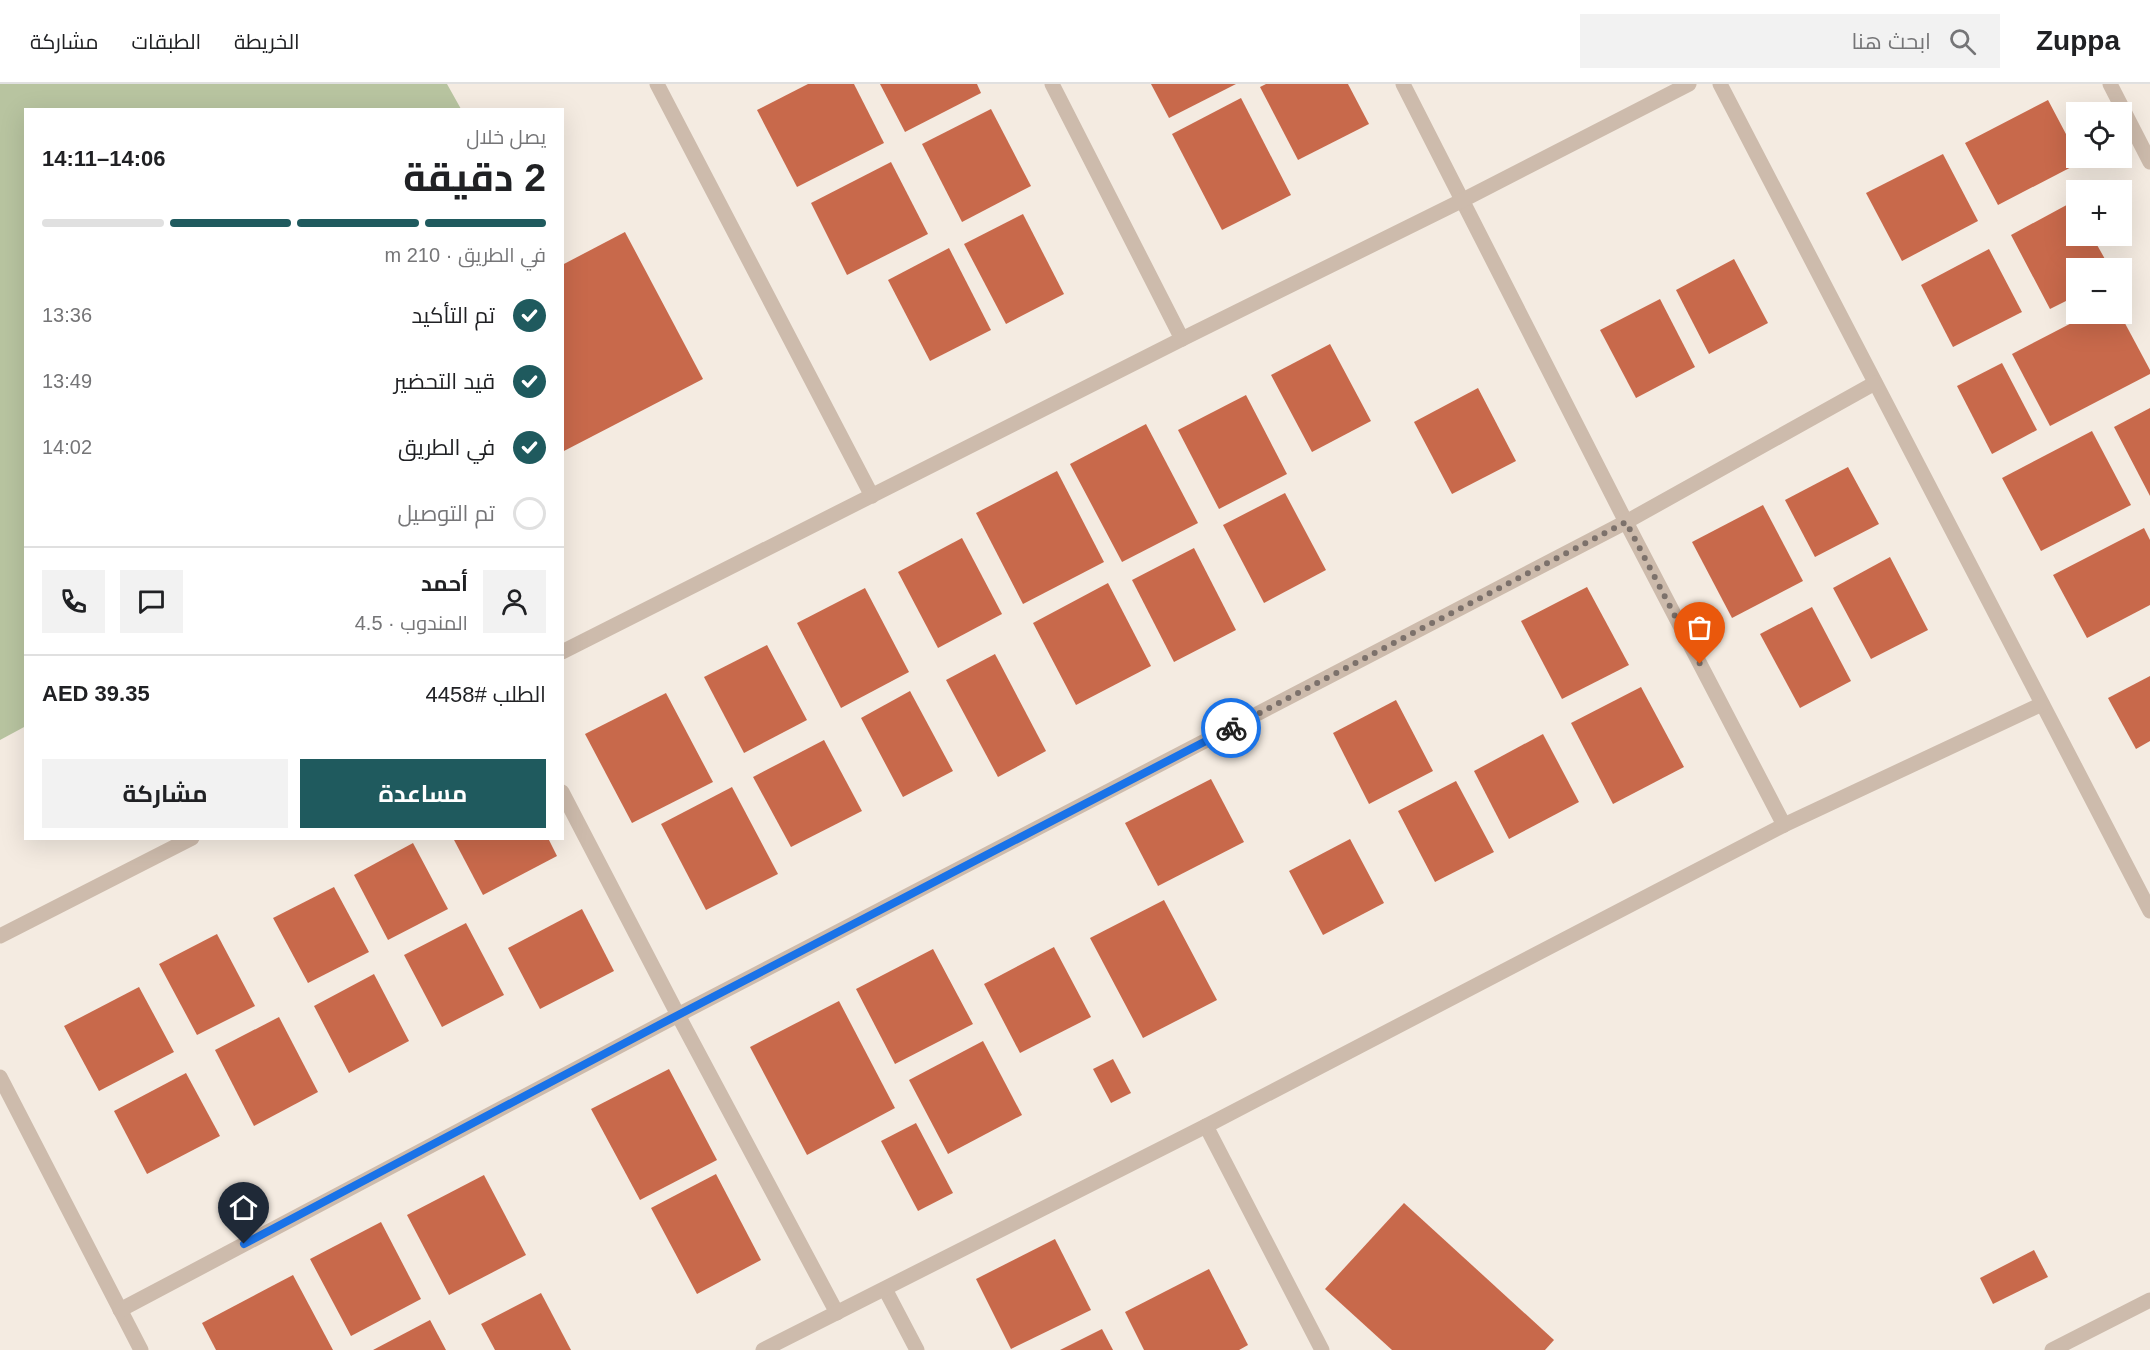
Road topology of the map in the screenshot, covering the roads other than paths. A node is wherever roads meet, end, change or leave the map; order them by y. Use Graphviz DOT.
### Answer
graph roads {
  1 [pos="657,84"];
  2 [pos="1052,84"];
  3 [pos="1404,84"];
  4 [pos="1689,84"];
  5 [pos="1720,84"];
  6 [pos="2110,84"];
  7 [pos="2150,162"];
  8 [pos="1463,200"];
  9 [pos="1182,339"];
  10 [pos="1875,383"];
  11 [pos="873,496"];
  12 [pos="1626,522"];
  13 [pos="564,651"];
  14 [pos="2042,704"];
  15 [pos="564,796"];
  16 [pos="1784,825"];
  17 [pos="188,840"];
  18 [pos="2150,911"];
  19 [pos="0,936"];
  20 [pos="678,1015"];
  21 [pos="0,1077"];
  22 [pos="1206,1126"];
  23 [pos="885,1289"];
  24 [pos="2150,1300"];
  25 [pos="120,1310"];
  26 [pos="837,1312"];
  27 [pos="141,1350"];
  28 [pos="763,1350"];
  29 [pos="917,1350"];
  30 [pos="1322,1350"];
  31 [pos="2052,1350"];
  1 -- 11 [label="street"];
  2 -- 9 [label="street"];
  3 -- 8 [label="street"];
  4 -- 8 [label="street"];
  5 -- 10 [label="street"];
  6 -- 7 [label="street"];
  8 -- 9 [label="street"];
  8 -- 12 [label="street"];
  9 -- 11 [label="street"];
  10 -- 12 [label="street"];
  10 -- 14 [label="street"];
  11 -- 13 [label="street"];
  12 -- 16 [label="street"];
  12 -- 20 [label="street"];
  14 -- 16 [label="street"];
  14 -- 18 [label="street"];
  15 -- 20 [label="street"];
  16 -- 22 [label="street"];
  17 -- 19 [label="street"];
  20 -- 25 [label="street"];
  20 -- 26 [label="street"];
  21 -- 25 [label="street"];
  22 -- 23 [label="street"];
  22 -- 30 [label="street"];
  23 -- 26 [label="street"];
  23 -- 29 [label="street"];
  24 -- 31 [label="street"];
  25 -- 27 [label="street"];
  26 -- 28 [label="street"];
}
